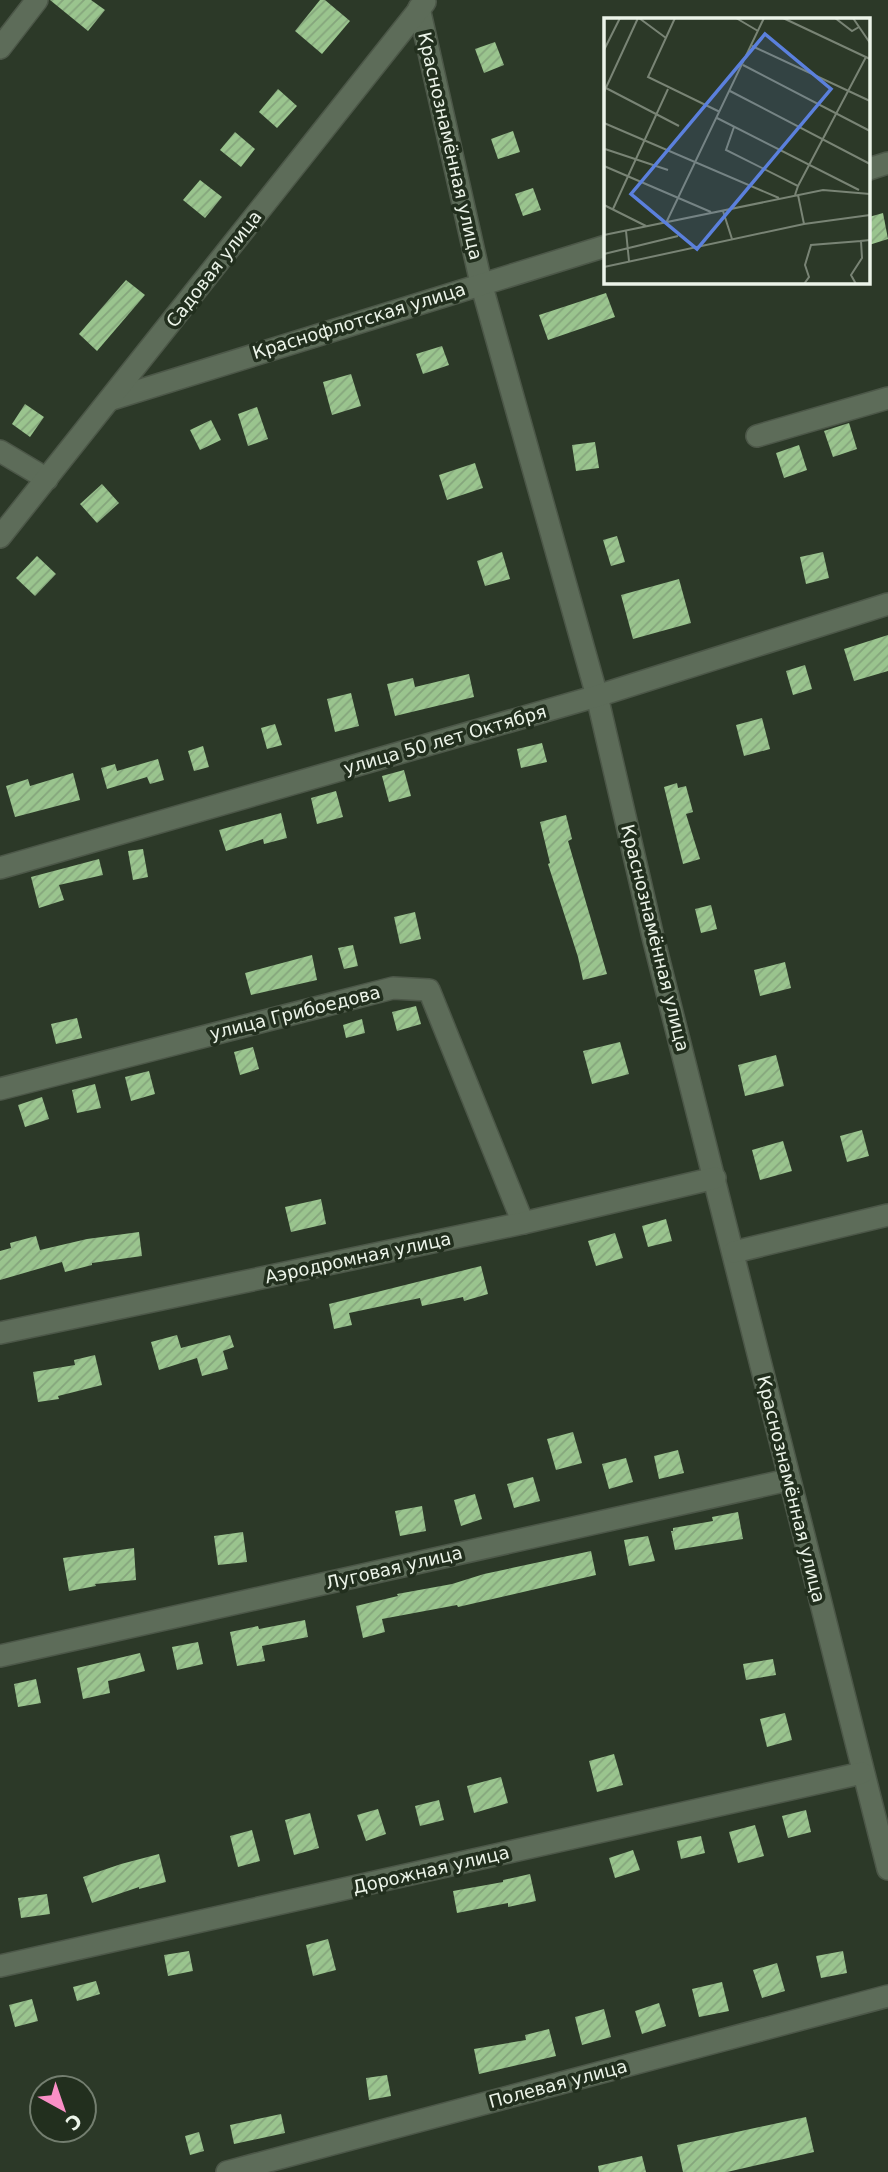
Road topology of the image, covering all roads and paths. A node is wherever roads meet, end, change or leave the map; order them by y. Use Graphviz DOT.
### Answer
graph roads {
  1 [pos="37,0"];
  2 [pos="423,4"];
  3 [pos="0,48"];
  4 [pos="888,163"];
  5 [pos="870,169"];
  6 [pos="604,247"];
  7 [pos="481,283"];
  8 [pos="888,398"];
  9 [pos="112,399"];
  10 [pos="757,436"];
  11 [pos="0,451"];
  12 [pos="47,479"];
  13 [pos="0,537"];
  14 [pos="888,604"];
  15 [pos="597,696"];
  16 [pos="0,868"];
  17 [pos="0,1089"];
  18 [pos="715,1178"];
  19 [pos="888,1215"];
  20 [pos="523,1223"];
  21 [pos="734,1252"];
  22 [pos="0,1333"];
  23 [pos="788,1480"];
  24 [pos="0,1656"];
  25 [pos="862,1773"];
  26 [pos="888,1869"];
  27 [pos="0,1966"];
  28 [pos="888,1996"];
  29 [pos="227,2172"];
  1 -- 3 [label="street"];
  2 -- 7 [label="street, Краснознамённая улица"];
  2 -- 9 [label="street, Садовая улица"];
  4 -- 5 [label="street"];
  6 -- 7 [label="street, Краснофлотская улица"];
  7 -- 9 [label="street, Краснофлотская улица"];
  7 -- 15 [label="street, Краснознамённая улица"];
  8 -- 10 [label="street"];
  9 -- 12 [label="street, Садовая улица"];
  11 -- 12 [label="street"];
  12 -- 13 [label="street, Садовая улица"];
  14 -- 15 [label="street, улица 50 лет Октября"];
  15 -- 16 [label="street, улица 50 лет Октября"];
  15 -- 18 [label="street, Краснознамённая улица"];
  17 -- 20 [label="street, улица Грибоедова"];
  18 -- 20 [label="street, Аэродромная улица"];
  18 -- 21 [label="street, Краснознамённая улица"];
  19 -- 21 [label="street"];
  20 -- 22 [label="street, Аэродромная улица"];
  21 -- 23 [label="street, Краснознамённая улица"];
  23 -- 24 [label="street, Луговая улица"];
  23 -- 25 [label="street, Краснознамённая улица"];
  25 -- 26 [label="street, Краснознамённая улица"];
  25 -- 27 [label="street, Дорожная улица"];
  28 -- 29 [label="street, Полевая улица"];
}
